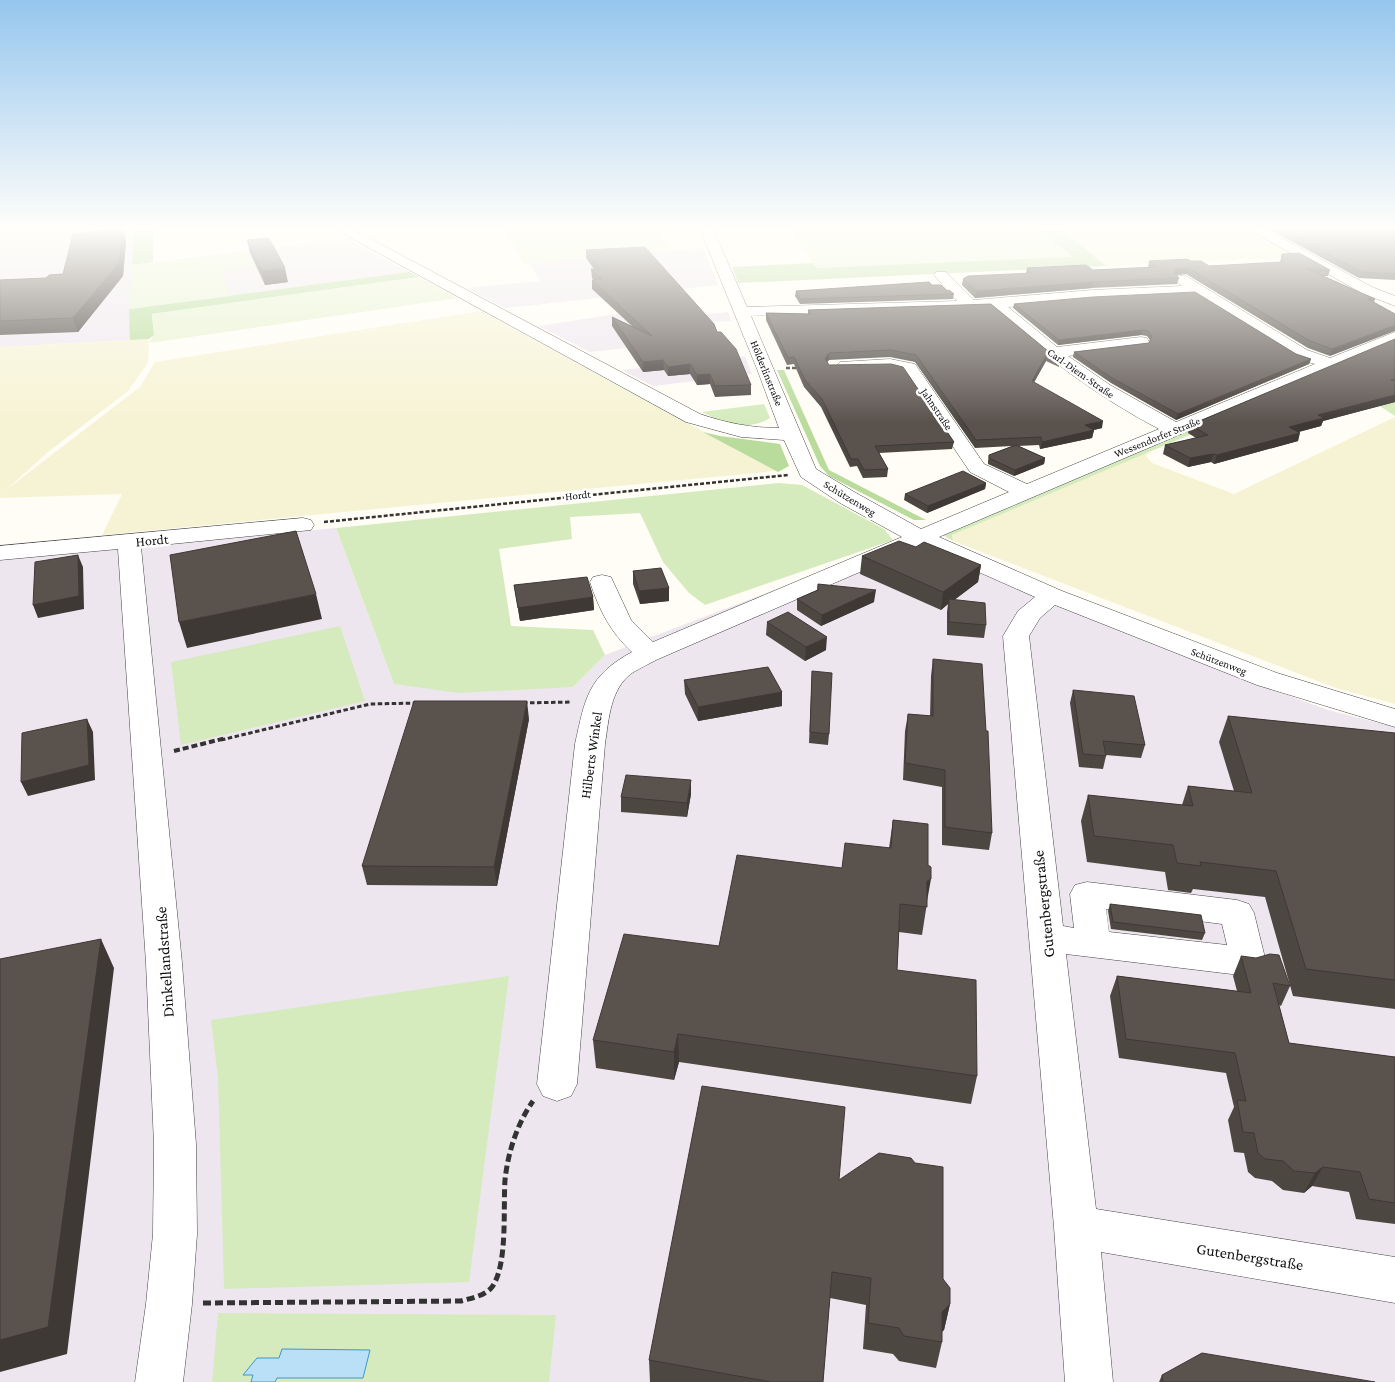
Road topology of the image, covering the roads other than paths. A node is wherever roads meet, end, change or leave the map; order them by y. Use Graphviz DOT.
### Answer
graph roads {
  1 [pos="461,293"];
  2 [pos="734,293"];
  3 [pos="959,293"];
  4 [pos="1135,293"];
  5 [pos="1202,293"];
  6 [pos="1376,293"];
  7 [pos="1395,301"];
  8 [pos="995,304"];
  9 [pos="970,305"];
  10 [pos="742,312"];
  11 [pos="1395,337"];
  12 [pos="1141,342"];
  13 [pos="1050,353"];
  14 [pos="1332,364"];
  15 [pos="835,366"];
  16 [pos="1176,430"];
  17 [pos="790,434"];
  18 [pos="1026,492"];
  19 [pos="314,523"];
  20 [pos="919,537"];
  21 [pos="129,542"];
  22 [pos="0,553"];
  23 [pos="602,582"];
  24 [pos="1053,596"];
  25 [pos="650,653"];
  26 [pos="1395,718"];
  27 [pos="1047,938"];
  28 [pos="1093,943"];
  29 [pos="557,1084"];
  30 [pos="1076,1227"];
  31 [pos="1395,1280"];
  32 [pos="159,1382"];
  33 [pos="1089,1382"];
  1 -- 17 [label="street"];
  2 -- 10 [label="street, Hölderlinstraße"];
  3 -- 9 [label="street"];
  4 -- 8 [label="street"];
  5 -- 14 [label="street"];
  6 -- 7 [label="street"];
  8 -- 9 [label="street"];
  8 -- 13 [label="street, Carl-Diem-Straße"];
  9 -- 10 [label="street"];
  10 -- 17 [label="street, Hölderlinstraße"];
  11 -- 14 [label="street, Wessendorfer Straße"];
  12 -- 13 [label="street"];
  13 -- 16 [label="street, Carl-Diem-Straße"];
  14 -- 16 [label="street, Wessendorfer Straße"];
  15 -- 18 [label="street, Jahnstraße"];
  16 -- 18 [label="street, Wessendorfer Straße"];
  17 -- 20 [label="street, Schützenweg"];
  18 -- 20 [label="street, Wessendorfer Straße"];
  19 -- 21 [label="street, Hordt"];
  20 -- 24 [label="street, Schützenweg"];
  20 -- 25 [label="street, Hilberts Winkel"];
  21 -- 22 [label="street, Hordt"];
  21 -- 32 [label="street, Dinkellandstraße"];
  23 -- 25 [label="street"];
  24 -- 26 [label="street, Schützenweg"];
  24 -- 27 [label="street, Gutenbergstraße"];
  25 -- 29 [label="street, Hilberts Winkel"];
  27 -- 28 [label="street"];
  27 -- 30 [label="street, Gutenbergstraße"];
  30 -- 31 [label="street, Gutenbergstraße"];
  30 -- 33 [label="street, Gutenbergstraße"];
}
